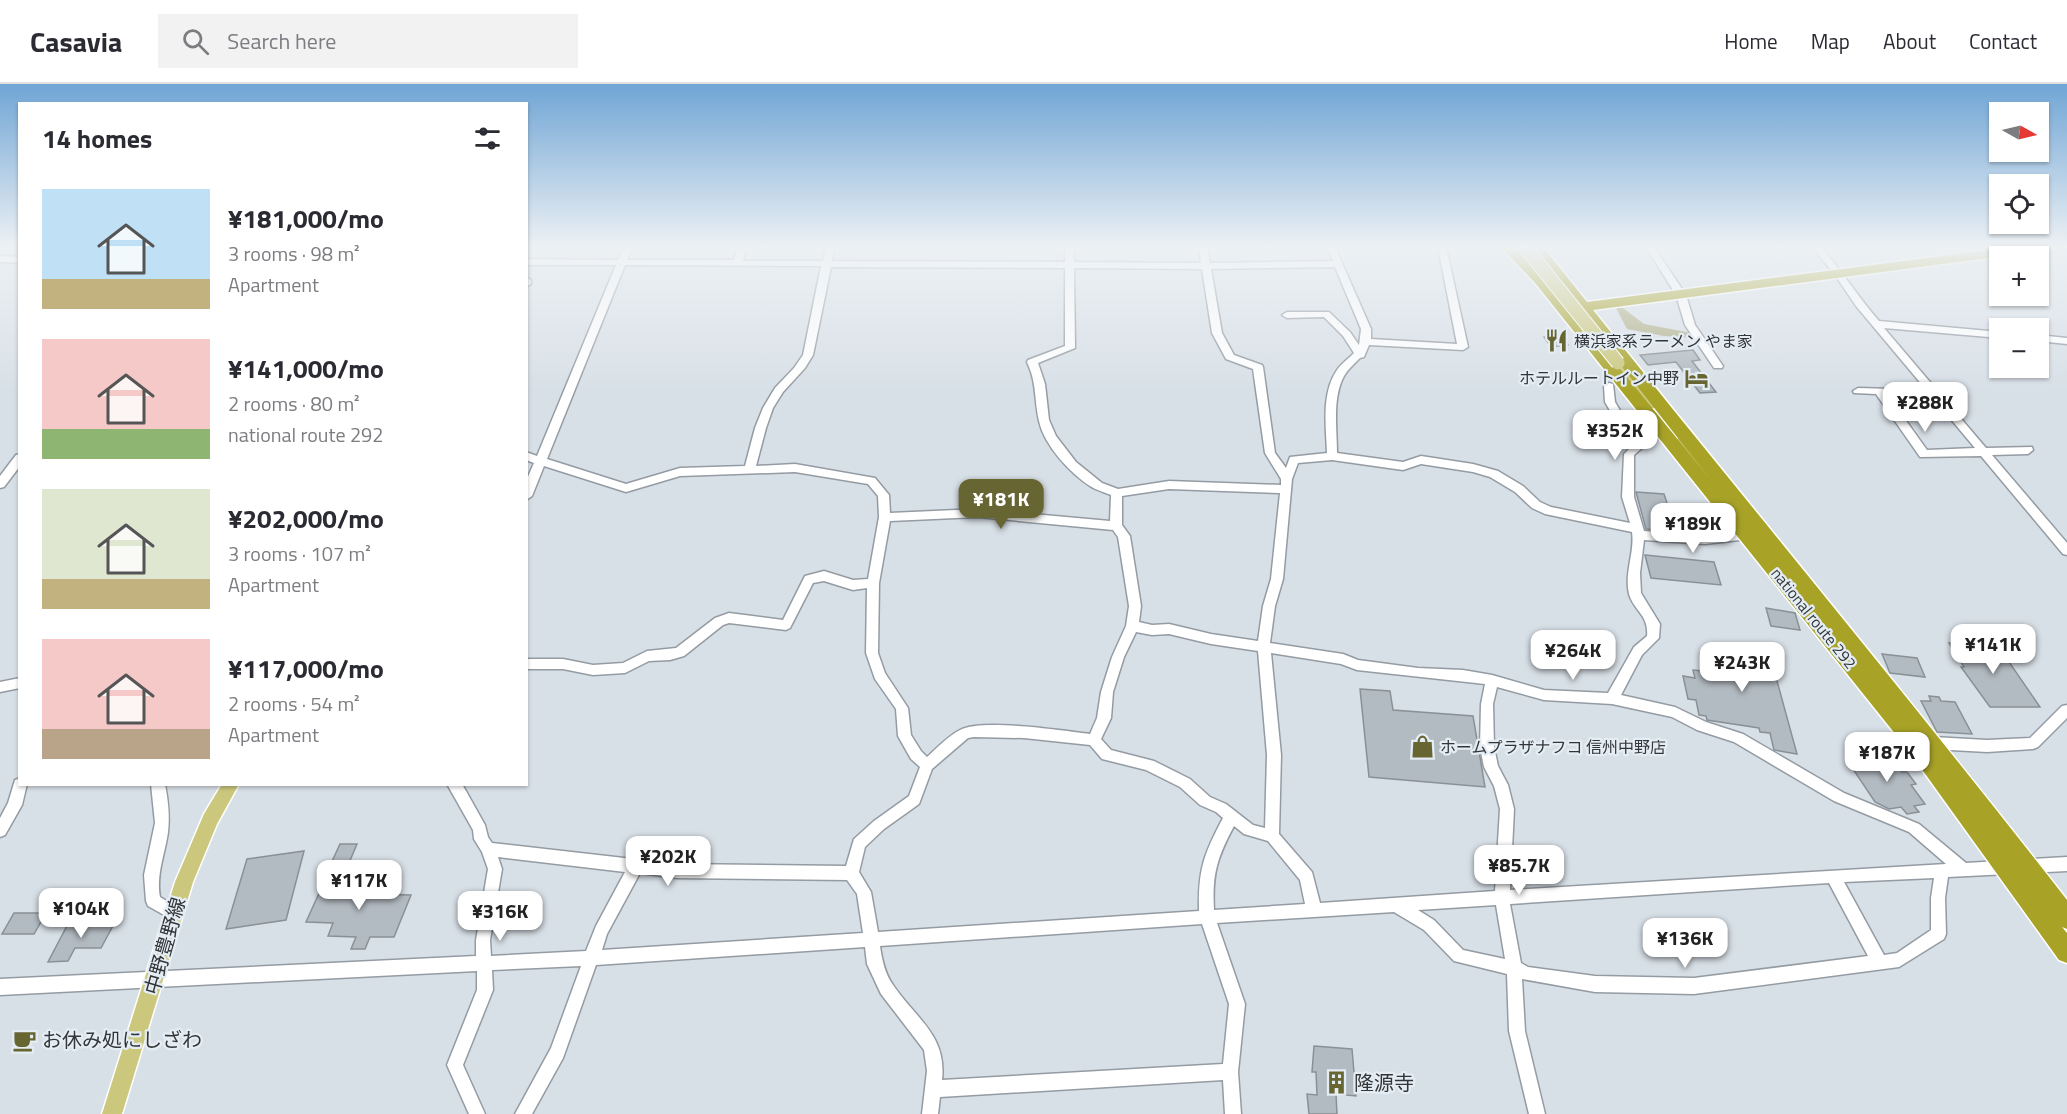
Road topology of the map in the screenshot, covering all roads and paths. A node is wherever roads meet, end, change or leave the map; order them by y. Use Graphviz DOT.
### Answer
graph roads {
  1 [pos="608,295"];
  2 [pos="820,295"];
  3 [pos="1069,295"];
  4 [pos="1211,295"];
  5 [pos="1352,295"];
  6 [pos="1452,295"];
  7 [pos="1552,295"];
  8 [pos="1569,295"];
  9 [pos="1573,295"];
  10 [pos="1666,295"];
  11 [pos="1681,295"];
  12 [pos="1853,295"];
  13 [pos="1583,307"];
  14 [pos="1563,309"];
  15 [pos="1287,315"];
  16 [pos="1876,324"];
  17 [pos="1989,334"];
  18 [pos="2049,339"];
  19 [pos="2067,341"];
  20 [pos="1367,342"];
  21 [pos="1360,355"];
  22 [pos="1718,366"];
  23 [pos="1609,386"];
  24 [pos="1858,391"];
  25 [pos="2028,450"];
  26 [pos="1981,451"];
  27 [pos="1332,456"];
  28 [pos="528,457"];
  29 [pos="18,461"];
  30 [pos="543,461"];
  31 [pos="750,469"];
  32 [pos="0,484"];
  33 [pos="1286,484"];
  34 [pos="528,492"];
  35 [pos="1117,493"];
  36 [pos="885,517"];
  37 [pos="1116,526"];
  38 [pos="1639,532"];
  39 [pos="1755,534"];
  40 [pos="2067,551"];
  41 [pos="873,583"];
  42 [pos="1132,626"];
  43 [pos="1264,645"];
  44 [pos="528,664"];
  45 [pos="1492,680"];
  46 [pos="18,683"];
  47 [pos="0,687"];
  48 [pos="1612,699"];
  49 [pos="2067,710"];
  50 [pos="1094,740"];
  51 [pos="1933,743"];
  52 [pos="927,765"];
  53 [pos="20,786"];
  54 [pos="158,786"];
  55 [pos="230,786"];
  56 [pos="455,786"];
  57 [pos="1231,817"];
  58 [pos="0,831"];
  59 [pos="1272,836"];
  60 [pos="488,849"];
  61 [pos="2067,864"];
  62 [pos="2028,865"];
  63 [pos="2006,867"];
  64 [pos="635,868"];
  65 [pos="1963,869"];
  66 [pos="1942,872"];
  67 [pos="851,873"];
  68 [pos="1833,876"];
  69 [pos="1502,899"];
  70 [pos="1396,905"];
  71 [pos="1314,911"];
  72 [pos="173,913"];
  73 [pos="1207,916"];
  74 [pos="2067,918"];
  75 [pos="872,938"];
  76 [pos="2067,952"];
  77 [pos="593,958"];
  78 [pos="1879,961"];
  79 [pos="485,962"];
  80 [pos="1514,968"];
  81 [pos="156,980"];
  82 [pos="0,987"];
  83 [pos="1230,1072"];
  84 [pos="932,1089"];
  85 [pos="112,1114"];
  86 [pos="477,1114"];
  87 [pos="523,1114"];
  88 [pos="930,1114"];
  89 [pos="1233,1114"];
  90 [pos="1537,1114"];
  1 -- 30 [label="street"];
  2 -- 31 [label="street"];
  3 -- 35 [label="street"];
  4 -- 33 [label="street"];
  5 -- 20 [label="street"];
  6 -- 20 [label="street"];
  7 -- 14 [label="highway, national route 292"];
  8 -- 39 [label="main road, bridge"];
  9 -- 13 [label="highway, national route 292"];
  10 -- 13 [label="highway"];
  11 -- 22 [label="street"];
  12 -- 16 [label="street"];
  13 -- 14 [label="highway"];
  13 -- 39 [label="highway, national route 292"];
  14 -- 39 [label="highway, national route 292"];
  15 -- 21 [label="street"];
  16 -- 17 [label="street"];
  16 -- 26 [label="street"];
  18 -- 19 [label="street"];
  20 -- 21 [label="street"];
  21 -- 27 [label="street"];
  23 -- 38 [label="street"];
  24 -- 26 [label="street"];
  25 -- 26 [label="street"];
  26 -- 40 [label="street"];
  27 -- 33 [label="street"];
  27 -- 38 [label="street"];
  28 -- 30 [label="street"];
  29 -- 32 [label="street"];
  30 -- 31 [label="street"];
  30 -- 34 [label="street"];
  31 -- 36 [label="street"];
  33 -- 35 [label="street"];
  33 -- 43 [label="street"];
  35 -- 37 [label="street"];
  36 -- 37 [label="street"];
  36 -- 41 [label="street"];
  37 -- 42 [label="street"];
  38 -- 39 [label="street"];
  38 -- 48 [label="street"];
  39 -- 51 [label="highway, national route 292"];
  39 -- 63 [label="highway, national route 292"];
  41 -- 44 [label="street"];
  41 -- 52 [label="street"];
  42 -- 43 [label="street"];
  42 -- 50 [label="street"];
  43 -- 45 [label="street"];
  43 -- 59 [label="street"];
  45 -- 48 [label="street"];
  45 -- 69 [label="street"];
  46 -- 47 [label="street"];
  48 -- 65 [label="street"];
  49 -- 51 [label="street"];
  50 -- 52 [label="street"];
  50 -- 57 [label="street"];
  51 -- 62 [label="highway, national route 292"];
  52 -- 67 [label="street"];
  53 -- 58 [label="street"];
  54 -- 72 [label="street"];
  55 -- 72 [label="main road, 中野豊野線"];
  56 -- 60 [label="street"];
  57 -- 59 [label="street"];
  57 -- 73 [label="street"];
  59 -- 71 [label="street"];
  60 -- 64 [label="street"];
  60 -- 79 [label="street"];
  61 -- 62 [label="street"];
  62 -- 63 [label="street"];
  62 -- 74 [label="highway, national route 292"];
  63 -- 65 [label="street"];
  63 -- 76 [label="highway, national route 292"];
  64 -- 67 [label="street"];
  64 -- 77 [label="street"];
  65 -- 66 [label="street"];
  66 -- 68 [label="street"];
  66 -- 78 [label="street"];
  67 -- 75 [label="street"];
  68 -- 69 [label="street"];
  68 -- 78 [label="street"];
  69 -- 70 [label="street"];
  69 -- 80 [label="street"];
  70 -- 71 [label="street"];
  70 -- 80 [label="street"];
  71 -- 73 [label="street"];
  72 -- 81 [label="main road, 中野豊野線"];
  73 -- 75 [label="street"];
  73 -- 83 [label="street"];
  75 -- 77 [label="street"];
  75 -- 84 [label="street"];
  77 -- 79 [label="street"];
  77 -- 87 [label="street"];
  78 -- 80 [label="street"];
  79 -- 81 [label="street"];
  79 -- 86 [label="street"];
  80 -- 90 [label="street"];
  81 -- 82 [label="street"];
  81 -- 85 [label="main road, 中野豊野線"];
  83 -- 84 [label="street"];
  83 -- 89 [label="street"];
  84 -- 88 [label="street"];
}
